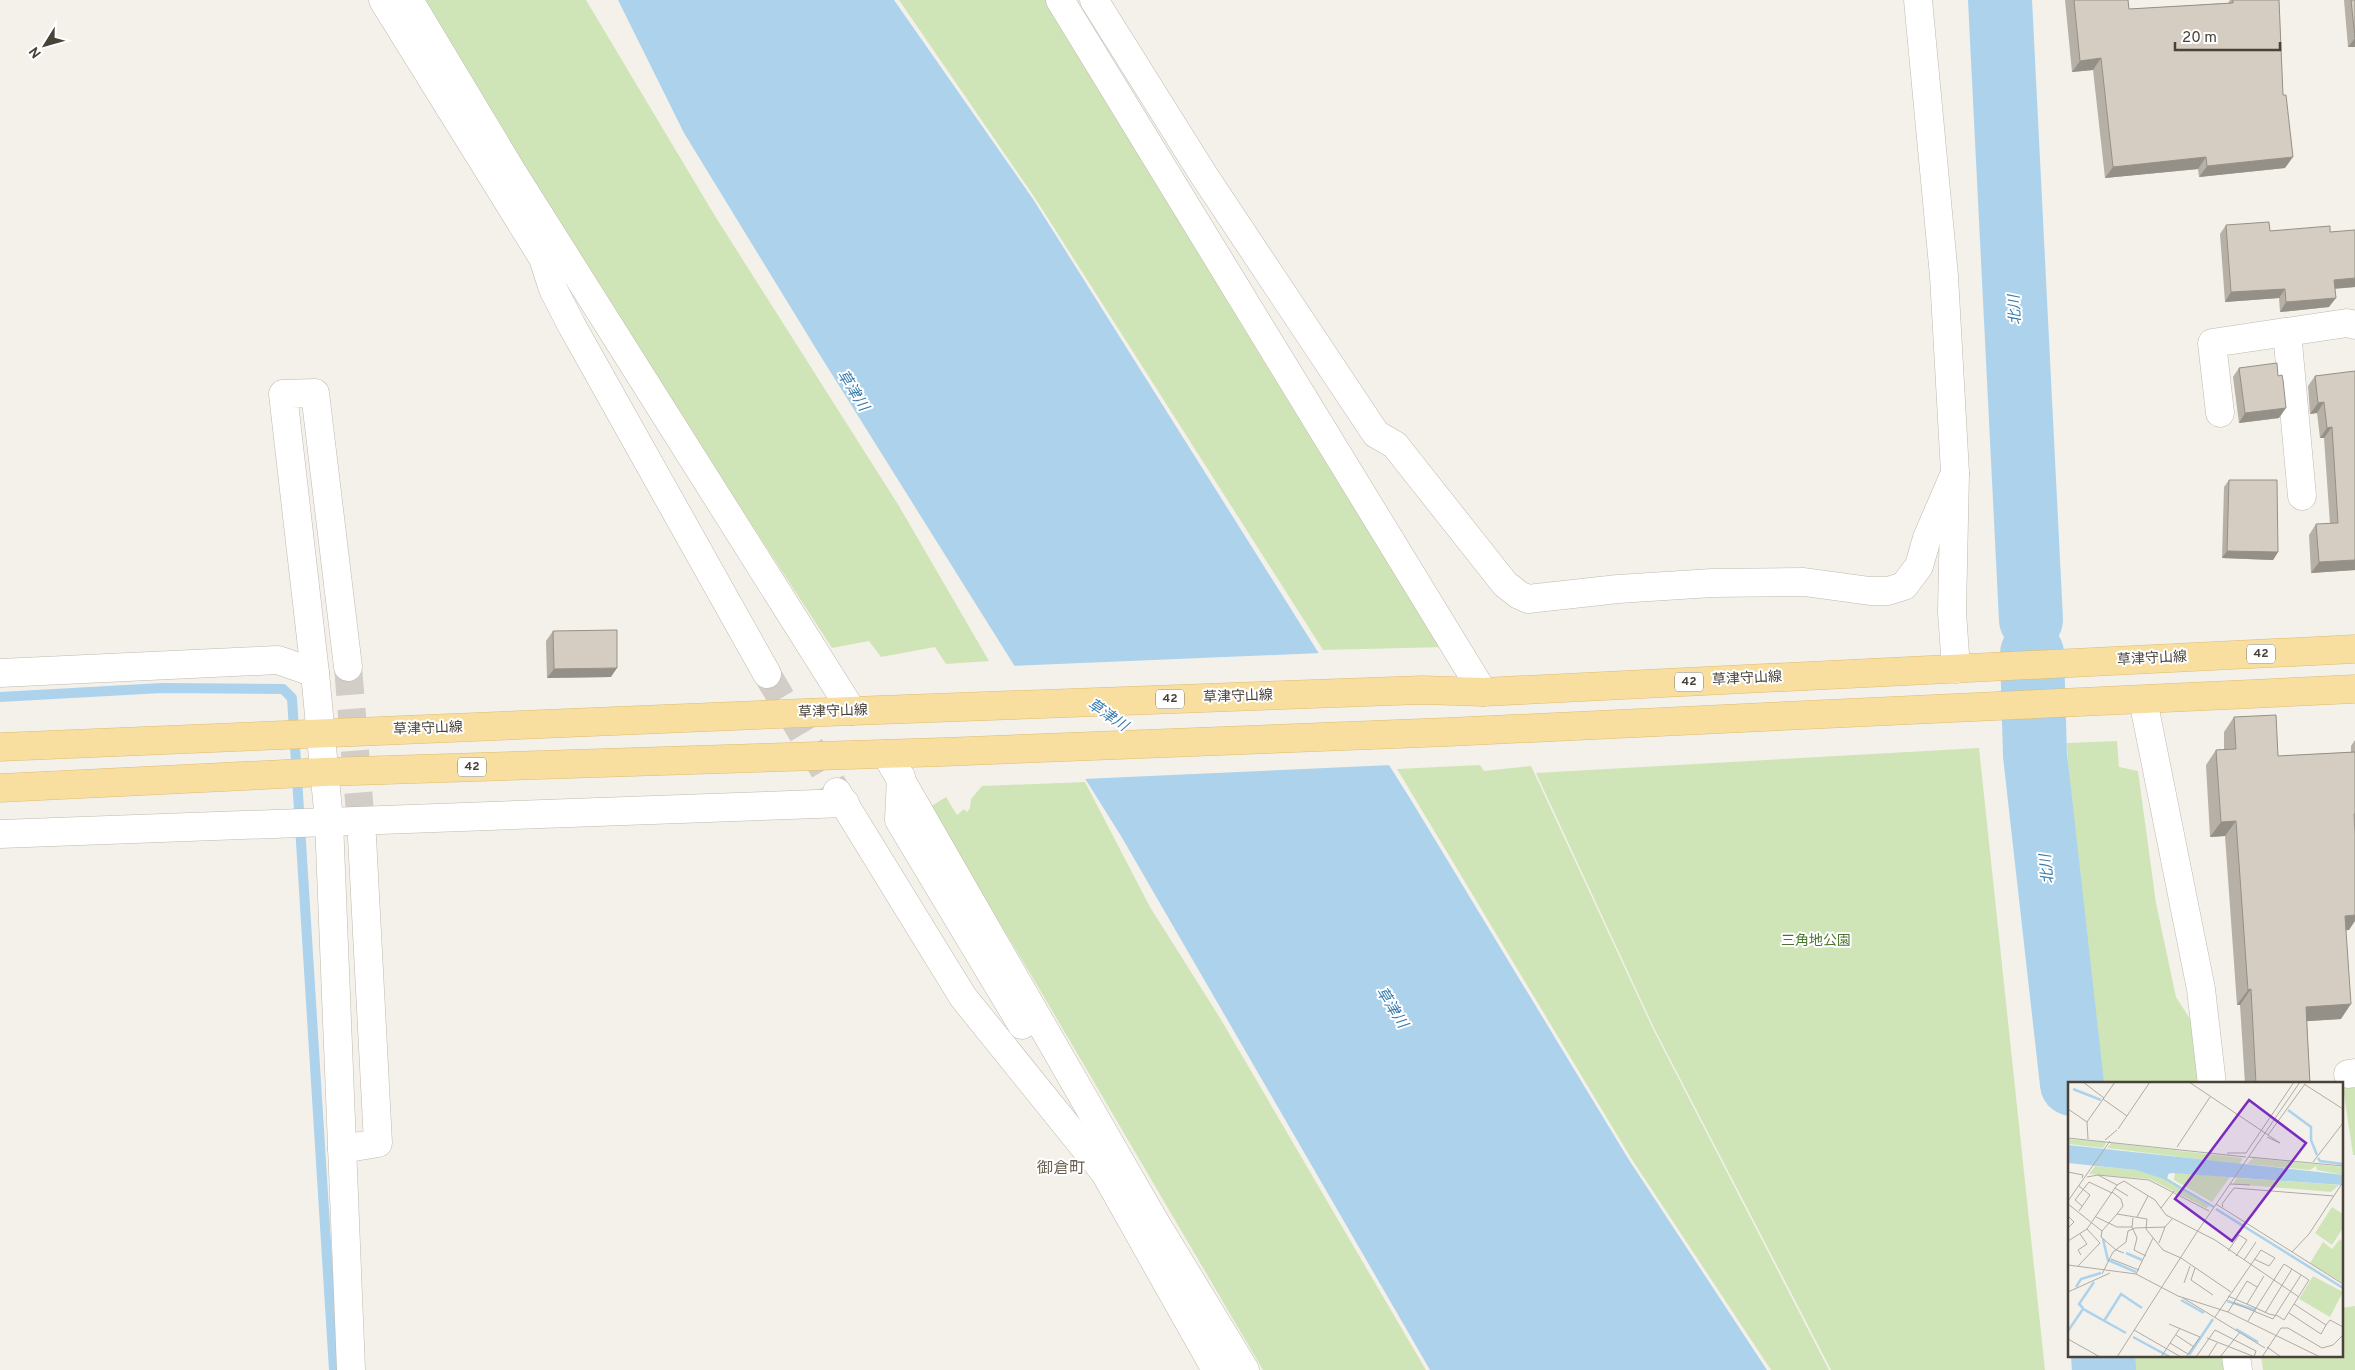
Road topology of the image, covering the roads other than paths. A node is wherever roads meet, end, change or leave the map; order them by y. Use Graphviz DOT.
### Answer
graph roads {
  1 [pos="383,0"];
  2 [pos="409,0"];
  3 [pos="1060,0"];
  4 [pos="1094,0"];
  5 [pos="1918,0"];
  6 [pos="543,258"];
  7 [pos="2355,325"];
  8 [pos="2287,332"];
  9 [pos="1310,337"];
  10 [pos="1279,358"];
  11 [pos="2220,413"];
  12 [pos="1955,473"];
  13 [pos="2302,496"];
  14 [pos="2355,649"];
  15 [pos="348,667"];
  16 [pos="1956,669"];
  17 [pos="0,673"];
  18 [pos="315,673"];
  19 [pos="767,674"];
  20 [pos="2355,690"];
  21 [pos="1483,692"];
  22 [pos="2143,700"];
  23 [pos="841,711"];
  24 [pos="320,734"];
  25 [pos="0,747"];
  26 [pos="894,765"];
  27 [pos="324,772"];
  28 [pos="0,788"];
  29 [pos="329,821"];
  30 [pos="0,834"];
  31 [pos="362,837"];
  32 [pos="2212,1082"];
  33 [pos="342,1148"];
  34 [pos="1105,1172"];
  35 [pos="351,1370"];
  36 [pos="1216,1370"];
  37 [pos="1245,1370"];
  1 -- 6 [label="street"];
  2 -- 23 [label="street"];
  3 -- 10 [label="street"];
  4 -- 9 [label="street"];
  5 -- 12 [label="street"];
  6 -- 19 [label="street"];
  6 -- 23 [label="street"];
  7 -- 8 [label="street"];
  8 -- 11 [label="street"];
  8 -- 13 [label="street"];
  9 -- 10 [label="street"];
  9 -- 12 [label="street"];
  10 -- 21 [label="street"];
  12 -- 16 [label="street"];
  14 -- 16 [label="main road, 草津守山線 / 42"];
  15 -- 18 [label="street"];
  16 -- 21 [label="main road, 草津守山線 / 42"];
  17 -- 18 [label="street"];
  18 -- 24 [label="street"];
  20 -- 22 [label="main road, 42"];
  21 -- 23 [label="main road, 草津守山線 / 42"];
  22 -- 26 [label="main road, 42"];
  22 -- 32 [label="street"];
  23 -- 24 [label="main road, 草津守山線 / 42"];
  24 -- 25 [label="main road, 草津守山線 / 42"];
  24 -- 27 [label="street"];
  26 -- 27 [label="main road, 42"];
  26 -- 34 [label="street"];
  26 -- 37 [label="street"];
  27 -- 28 [label="main road, 42"];
  27 -- 29 [label="street"];
  29 -- 30 [label="street"];
  29 -- 33 [label="street"];
  29 -- 34 [label="street"];
  31 -- 33 [label="street"];
  33 -- 35 [label="street"];
  34 -- 36 [label="street"];
}
